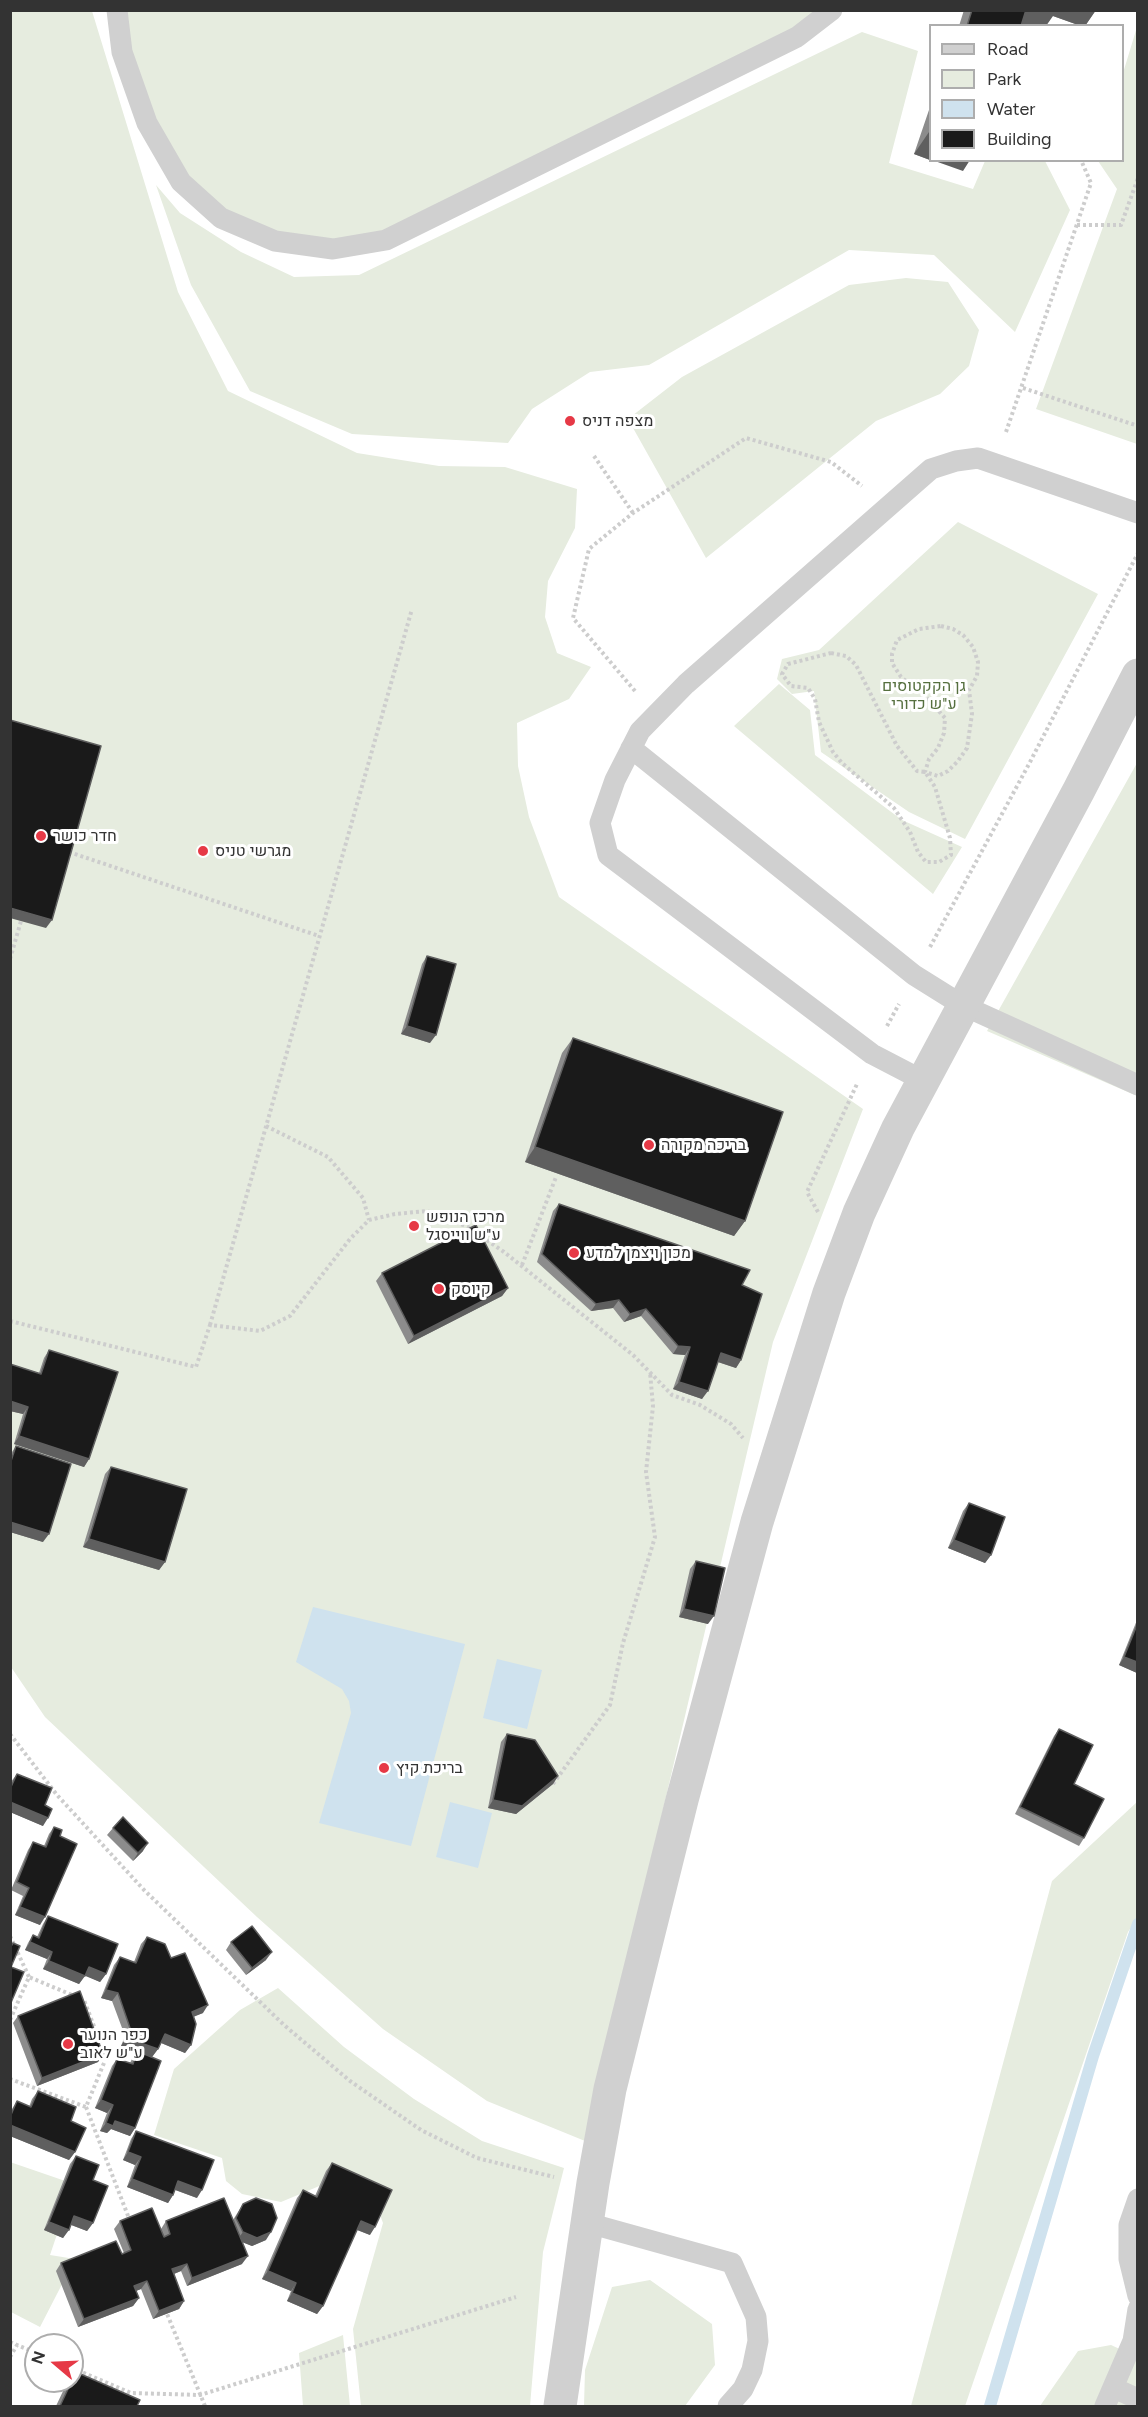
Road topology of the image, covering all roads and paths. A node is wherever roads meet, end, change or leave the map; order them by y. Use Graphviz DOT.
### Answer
graph roads {
  1 [pos="117,10"];
  2 [pos="832,10"];
  3 [pos="1082,162"];
  4 [pos="1137,178"];
  5 [pos="1077,225"];
  6 [pos="1023,388"];
  7 [pos="1137,426"];
  8 [pos="594,456"];
  9 [pos="994,464"];
  10 [pos="888,508"];
  11 [pos="633,513"];
  12 [pos="1137,513"];
  13 [pos="1137,553"];
  14 [pos="412,609"];
  15 [pos="1137,675"];
  16 [pos="656,715"];
  17 [pos="632,748"];
  18 [pos="926,772"];
  19 [pos="69,852"];
  20 [pos="21,921"];
  21 [pos="320,936"];
  22 [pos="10,959"];
  23 [pos="915,975"];
  24 [pos="962,1005"];
  25 [pos="872,1054"];
  26 [pos="922,1080"];
  27 [pos="1137,1085"];
  28 [pos="266,1126"];
  29 [pos="556,1177"];
  30 [pos="369,1220"];
  31 [pos="842,1258"];
  32 [pos="522,1265"];
  33 [pos="10,1321"];
  34 [pos="210,1325"];
  35 [pos="650,1372"];
  36 [pos="772,1469"];
  37 [pos="10,1734"];
  38 [pos="553,1784"];
  39 [pos="10,1936"];
  40 [pos="29,1977"];
  41 [pos="10,2020"];
  42 [pos="10,2079"];
  43 [pos="86,2107"];
  44 [pos="593,2183"];
  45 [pos="1137,2199"];
  46 [pos="588,2223"];
  47 [pos="133,2227"];
  48 [pos="1137,2296"];
  49 [pos="516,2297"];
  50 [pos="162,2304"];
  51 [pos="1137,2309"];
  52 [pos="10,2342"];
  53 [pos="17,2345"];
  54 [pos="24,2348"];
  55 [pos="10,2357"];
  56 [pos="84,2373"];
  57 [pos="200,2395"];
  58 [pos="1109,2397"];
  59 [pos="1137,2399"];
  60 [pos="205,2406"];
  61 [pos="560,2406"];
  62 [pos="728,2406"];
  1 -- 2 [label="lane"];
  3 -- 5 [label="path"];
  4 -- 5 [label="path"];
  5 -- 6 [label="path"];
  6 -- 7 [label="path"];
  6 -- 9 [label="path"];
  8 -- 11 [label="path"];
  9 -- 10 [label="lane"];
  9 -- 12 [label="lane"];
  10 -- 11 [label="path"];
  10 -- 16 [label="lane"];
  11 -- 16 [label="path"];
  13 -- 23 [label="path"];
  14 -- 21 [label="path"];
  15 -- 24 [label="street"];
  16 -- 17 [label="lane"];
  17 -- 23 [label="lane"];
  17 -- 25 [label="lane"];
  18 -- 18 [label="path"];
  18 -- 18 [label="path"];
  19 -- 21 [label="path"];
  20 -- 22 [label="path"];
  21 -- 28 [label="path"];
  23 -- 24 [label="lane"];
  23 -- 25 [label="path"];
  24 -- 26 [label="street"];
  24 -- 27 [label="lane"];
  25 -- 26 [label="lane"];
  25 -- 31 [label="path"];
  26 -- 31 [label="street"];
  28 -- 30 [label="path"];
  28 -- 34 [label="path"];
  29 -- 32 [label="path"];
  30 -- 32 [label="path"];
  30 -- 34 [label="path"];
  31 -- 36 [label="street"];
  32 -- 35 [label="path"];
  33 -- 34 [label="path"];
  35 -- 36 [label="path"];
  35 -- 38 [label="path"];
  36 -- 44 [label="street"];
  37 -- 44 [label="path"];
  39 -- 40 [label="path"];
  40 -- 41 [label="path"];
  40 -- 43 [label="path"];
  42 -- 43 [label="path"];
  43 -- 47 [label="path"];
  44 -- 46 [label="street"];
  45 -- 48 [label="lane"];
  46 -- 61 [label="street"];
  46 -- 62 [label="lane"];
  49 -- 57 [label="path"];
  50 -- 57 [label="path"];
  51 -- 58 [label="lane"];
  52 -- 53 [label="path"];
  53 -- 54 [label="path"];
  53 -- 55 [label="path"];
  56 -- 57 [label="path"];
  57 -- 60 [label="path"];
  58 -- 59 [label="lane"];
}
